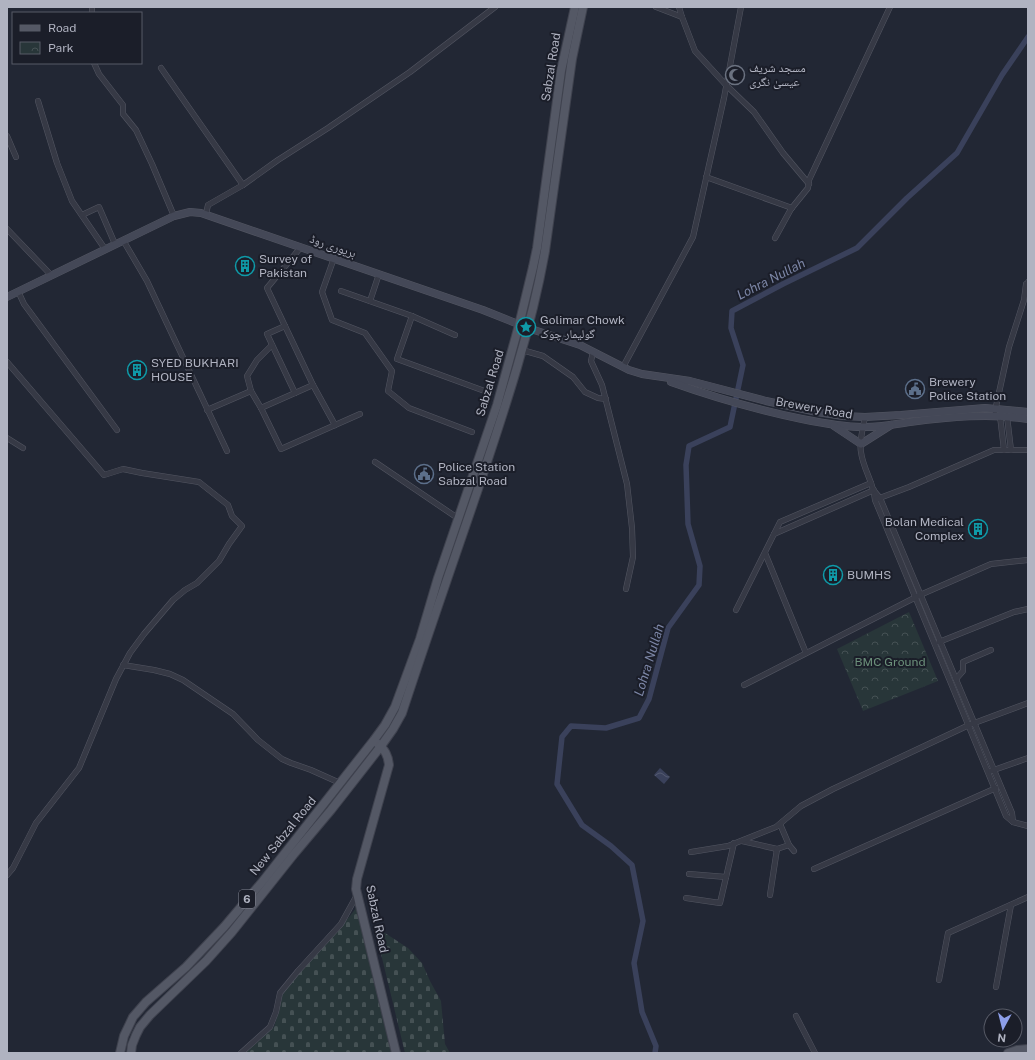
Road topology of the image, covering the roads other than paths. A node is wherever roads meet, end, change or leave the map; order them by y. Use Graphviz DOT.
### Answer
graph roads {
  1 [pos="495,7"];
  2 [pos="575,7"];
  3 [pos="583,7"];
  4 [pos="656,7"];
  5 [pos="679,7"];
  6 [pos="741,7"];
  7 [pos="890,7"];
  8 [pos="682,18"];
  9 [pos="94,64"];
  10 [pos="161,68"];
  11 [pos="726,84"];
  12 [pos="38,101"];
  13 [pos="559,121"];
  14 [pos="7,136"];
  15 [pos="16,157"];
  16 [pos="706,178"];
  17 [pos="809,184"];
  18 [pos="243,185"];
  19 [pos="792,208"];
  20 [pos="206,214"];
  21 [pos="82,215"];
  22 [pos="174,216"];
  23 [pos="7,229"];
  24 [pos="775,238"];
  25 [pos="119,242"];
  26 [pos="301,247"];
  27 [pos="105,249"];
  28 [pos="334,258"];
  29 [pos="379,274"];
  30 [pos="51,275"];
  31 [pos="1028,283"];
  32 [pos="18,291"];
  33 [pos="342,291"];
  34 [pos="7,296"];
  35 [pos="1026,300"];
  36 [pos="370,301"];
  37 [pos="412,316"];
  38 [pos="285,326"];
  39 [pos="524,327"];
  40 [pos="455,335"];
  41 [pos="272,345"];
  42 [pos="522,350"];
  43 [pos="593,352"];
  44 [pos="7,362"];
  45 [pos="623,367"];
  46 [pos="657,377"];
  47 [pos="313,385"];
  48 [pos="251,391"];
  49 [pos="295,393"];
  50 [pos="490,393"];
  51 [pos="606,399"];
  52 [pos="261,408"];
  53 [pos="207,410"];
  54 [pos="1028,412"];
  55 [pos="360,414"];
  56 [pos="999,414"];
  57 [pos="865,417"];
  58 [pos="1028,419"];
  59 [pos="832,424"];
  60 [pos="894,424"];
  61 [pos="334,425"];
  62 [pos="863,428"];
  63 [pos="117,430"];
  64 [pos="472,432"];
  65 [pos="7,438"];
  66 [pos="861,444"];
  67 [pos="23,448"];
  68 [pos="1004,450"];
  69 [pos="1011,450"];
  70 [pos="1028,450"];
  71 [pos="227,451"];
  72 [pos="376,462"];
  73 [pos="871,482"];
  74 [pos="874,491"];
  75 [pos="877,499"];
  76 [pos="468,504"];
  77 [pos="459,519"];
  78 [pos="774,534"];
  79 [pos="765,552"];
  80 [pos="1028,560"];
  81 [pos="626,589"];
  82 [pos="920,595"];
  83 [pos="915,598"];
  84 [pos="1028,609"];
  85 [pos="736,610"];
  86 [pos="940,641"];
  87 [pos="935,644"];
  88 [pos="990,650"];
  89 [pos="806,653"];
  90 [pos="123,665"];
  91 [pos="956,679"];
  92 [pos="744,685"];
  93 [pos="1028,703"];
  94 [pos="971,724"];
  95 [pos="374,740"];
  96 [pos="381,746"];
  97 [pos="1028,758"];
  98 [pos="994,770"];
  99 [pos="988,773"];
  100 [pos="340,784"];
  101 [pos="1000,786"];
  102 [pos="994,789"];
  103 [pos="1013,822"];
  104 [pos="780,824"];
  105 [pos="1028,826"];
  106 [pos="741,841"];
  107 [pos="734,844"];
  108 [pos="789,845"];
  109 [pos="777,849"];
  110 [pos="794,851"];
  111 [pos="691,852"];
  112 [pos="814,869"];
  113 [pos="689,874"];
  114 [pos="7,875"];
  115 [pos="726,877"];
  116 [pos="357,894"];
  117 [pos="770,894"];
  118 [pos="1028,897"];
  119 [pos="686,898"];
  120 [pos="1011,905"];
  121 [pos="939,980"];
  122 [pos="996,987"];
  123 [pos="796,1016"];
  124 [pos="1028,1049"];
  125 [pos="120,1053"];
  126 [pos="131,1053"];
  127 [pos="241,1053"];
  128 [pos="396,1053"];
  129 [pos="815,1053"];
  130 [pos="1008,1053"];
  1 -- 18 [label="street"];
  2 -- 13 [label="main road, Sabzal Road"];
  3 -- 13 [label="main road, Sabzal Road"];
  4 -- 8 [label="street"];
  5 -- 8 [label="street"];
  6 -- 11 [label="street"];
  7 -- 17 [label="street"];
  8 -- 11 [label="street"];
  9 -- 22 [label="street"];
  10 -- 18 [label="street"];
  11 -- 16 [label="street"];
  11 -- 17 [label="street"];
  12 -- 21 [label="street"];
  13 -- 39 [label="main road, Sabzal Road"];
  14 -- 15 [label="street"];
  16 -- 19 [label="street"];
  16 -- 45 [label="street"];
  17 -- 19 [label="street"];
  18 -- 20 [label="street"];
  19 -- 24 [label="street"];
  20 -- 22 [label="main road, بریوری روڈ"];
  20 -- 26 [label="main road, بریوری روڈ"];
  21 -- 25 [label="street"];
  21 -- 27 [label="street"];
  22 -- 25 [label="main road, بریوری روڈ"];
  23 -- 30 [label="street"];
  25 -- 27 [label="main road, بریوری روڈ"];
  25 -- 53 [label="street"];
  26 -- 28 [label="main road, بریوری روڈ"];
  26 -- 38 [label="street"];
  27 -- 30 [label="main road, بریوری روڈ"];
  28 -- 29 [label="main road, بریوری روڈ"];
  28 -- 64 [label="street"];
  29 -- 36 [label="street"];
  29 -- 39 [label="main road, بریوری روڈ"];
  30 -- 32 [label="main road, بریوری روڈ"];
  31 -- 35 [label="street"];
  32 -- 34 [label="main road, بریوری روڈ"];
  32 -- 63 [label="street"];
  33 -- 36 [label="street"];
  35 -- 56 [label="street"];
  36 -- 37 [label="street"];
  37 -- 40 [label="street"];
  37 -- 50 [label="street"];
  38 -- 41 [label="street"];
  38 -- 47 [label="street"];
  39 -- 42 [label="main road, Sabzal Road"];
  39 -- 43 [label="main road, بریوری روڈ"];
  39 -- 76 [label="main road, Sabzal Road"];
  41 -- 48 [label="street"];
  41 -- 49 [label="street"];
  42 -- 51 [label="street"];
  42 -- 76 [label="main road, Sabzal Road"];
  43 -- 45 [label="main road, بریوری روڈ"];
  43 -- 51 [label="street"];
  44 -- 90 [label="street"];
  45 -- 46 [label="main road, بریوری روڈ"];
  46 -- 57 [label="main road, Brewery Road"];
  46 -- 59 [label="main road, Brewery Road"];
  47 -- 49 [label="street"];
  47 -- 61 [label="street"];
  48 -- 52 [label="street"];
  48 -- 53 [label="street"];
  49 -- 52 [label="street"];
  51 -- 81 [label="street"];
  52 -- 61 [label="street"];
  53 -- 71 [label="street"];
  54 -- 56 [label="main road, Brewery Road"];
  55 -- 61 [label="street"];
  56 -- 57 [label="main road, Brewery Road"];
  56 -- 58 [label="main road, Brewery Road"];
  56 -- 60 [label="main road, Brewery Road"];
  56 -- 68 [label="street"];
  56 -- 69 [label="street"];
  57 -- 62 [label="street"];
  59 -- 62 [label="main road, Brewery Road"];
  59 -- 66 [label="main road"];
  60 -- 62 [label="main road, Brewery Road"];
  60 -- 66 [label="main road"];
  62 -- 66 [label="street"];
  65 -- 67 [label="street"];
  66 -- 73 [label="street"];
  68 -- 69 [label="street"];
  68 -- 75 [label="street"];
  69 -- 70 [label="street"];
  72 -- 77 [label="street"];
  73 -- 74 [label="street"];
  73 -- 78 [label="street"];
  74 -- 75 [label="street"];
  74 -- 78 [label="street"];
  75 -- 82 [label="street"];
  75 -- 83 [label="street"];
  76 -- 77 [label="main road, Sabzal Road"];
  76 -- 96 [label="main road, Sabzal Road"];
  77 -- 95 [label="main road, Sabzal Road"];
  78 -- 79 [label="street"];
  79 -- 85 [label="street"];
  79 -- 89 [label="street"];
  80 -- 82 [label="street"];
  82 -- 83 [label="street"];
  82 -- 86 [label="street"];
  83 -- 87 [label="street"];
  83 -- 89 [label="street"];
  84 -- 86 [label="street"];
  86 -- 87 [label="street"];
  86 -- 91 [label="street"];
  87 -- 94 [label="street"];
  88 -- 91 [label="street"];
  89 -- 92 [label="street"];
  90 -- 100 [label="street"];
  90 -- 114 [label="street"];
  91 -- 94 [label="street"];
  93 -- 94 [label="street"];
  94 -- 98 [label="street"];
  94 -- 99 [label="street"];
  94 -- 104 [label="street"];
  95 -- 96 [label="main road, Sabzal Road"];
  95 -- 100 [label="main road, New Sabzal Road / 6"];
  96 -- 116 [label="main road, Sabzal Road"];
  96 -- 126 [label="main road, New Sabzal Road / 6"];
  97 -- 98 [label="street"];
  98 -- 99 [label="street"];
  98 -- 101 [label="street"];
  99 -- 102 [label="street"];
  100 -- 125 [label="main road, New Sabzal Road / 6"];
  101 -- 102 [label="street"];
  101 -- 103 [label="street"];
  102 -- 103 [label="street"];
  102 -- 112 [label="street"];
  103 -- 105 [label="street"];
  104 -- 106 [label="street"];
  104 -- 108 [label="street"];
  106 -- 107 [label="street"];
  106 -- 109 [label="street"];
  107 -- 111 [label="street"];
  107 -- 115 [label="street"];
  108 -- 109 [label="street"];
  108 -- 110 [label="street"];
  109 -- 117 [label="street"];
  113 -- 115 [label="street"];
  115 -- 119 [label="street"];
  116 -- 127 [label="street"];
  116 -- 128 [label="main road, Sabzal Road"];
  118 -- 120 [label="street"];
  120 -- 121 [label="street"];
  120 -- 122 [label="street"];
  123 -- 129 [label="street"];
  124 -- 130 [label="main road"];
}
